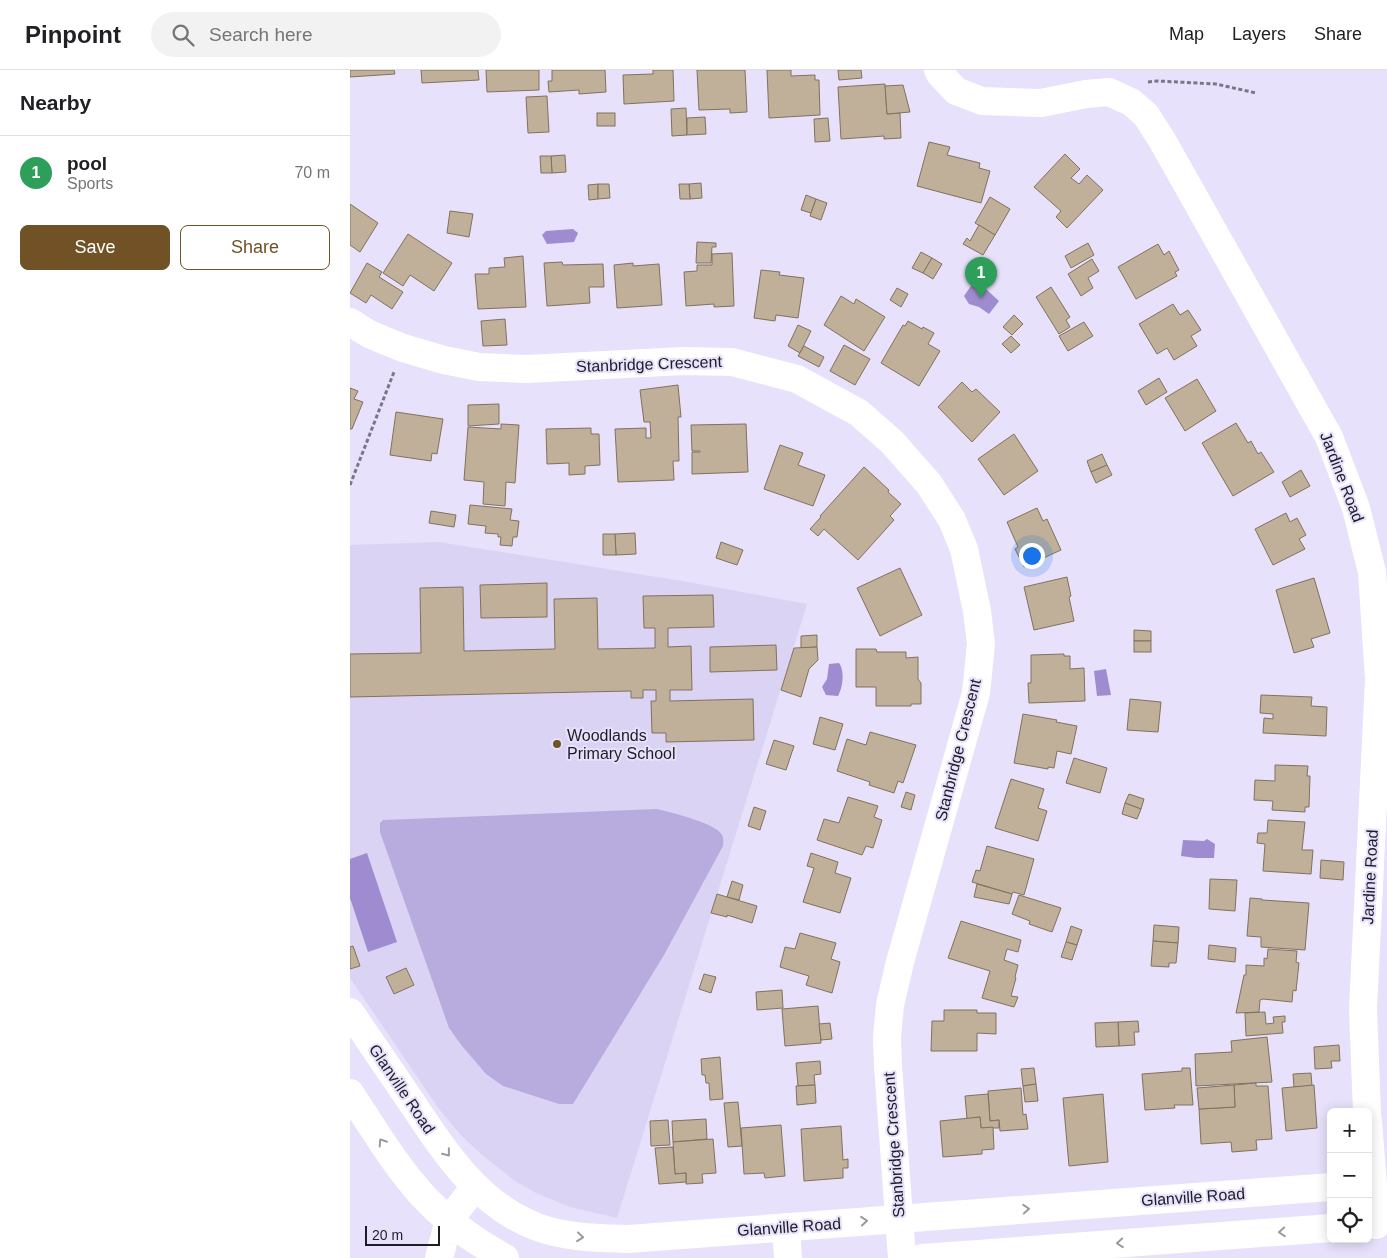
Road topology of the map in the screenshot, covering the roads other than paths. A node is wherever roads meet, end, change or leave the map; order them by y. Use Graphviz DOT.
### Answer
graph roads {
  1 [pos="938,70"];
  2 [pos="350,322"];
  3 [pos="350,1012"];
  4 [pos="350,1093"];
  5 [pos="1367,1108"];
  6 [pos="1372,1152"];
  7 [pos="1376,1183"];
  8 [pos="475,1187"];
  9 [pos="1327,1187"];
  10 [pos="900,1218"];
  11 [pos="449,1220"];
  12 [pos="1377,1224"];
  13 [pos="786,1228"];
  14 [pos="1327,1228"];
  15 [pos="438,1258"];
  16 [pos="505,1258"];
  17 [pos="788,1258"];
  18 [pos="902,1258"];
  19 [pos="922,1258"];
  1 -- 5 [label="street, Jardine Road"];
  2 -- 10 [label="street, Stanbridge Crescent"];
  3 -- 8 [label="street, Glanville Road, one-way"];
  11 -- 4 [label="street, one-way"];
  6 -- 7 [label="street"];
  7 -- 12 [label="street"];
  8 -- 11 [label="street"];
  8 -- 13 [label="street, Glanville Road, one-way"];
  10 -- 9 [label="street, Glanville Road, one-way"];
  13 -- 10 [label="street, Glanville Road, one-way"];
  10 -- 18 [label="street, Stanbridge Crescent"];
  11 -- 15 [label="street"];
  11 -- 16 [label="street"];
  13 -- 17 [label="street"];
  14 -- 19 [label="street, one-way"];
}
